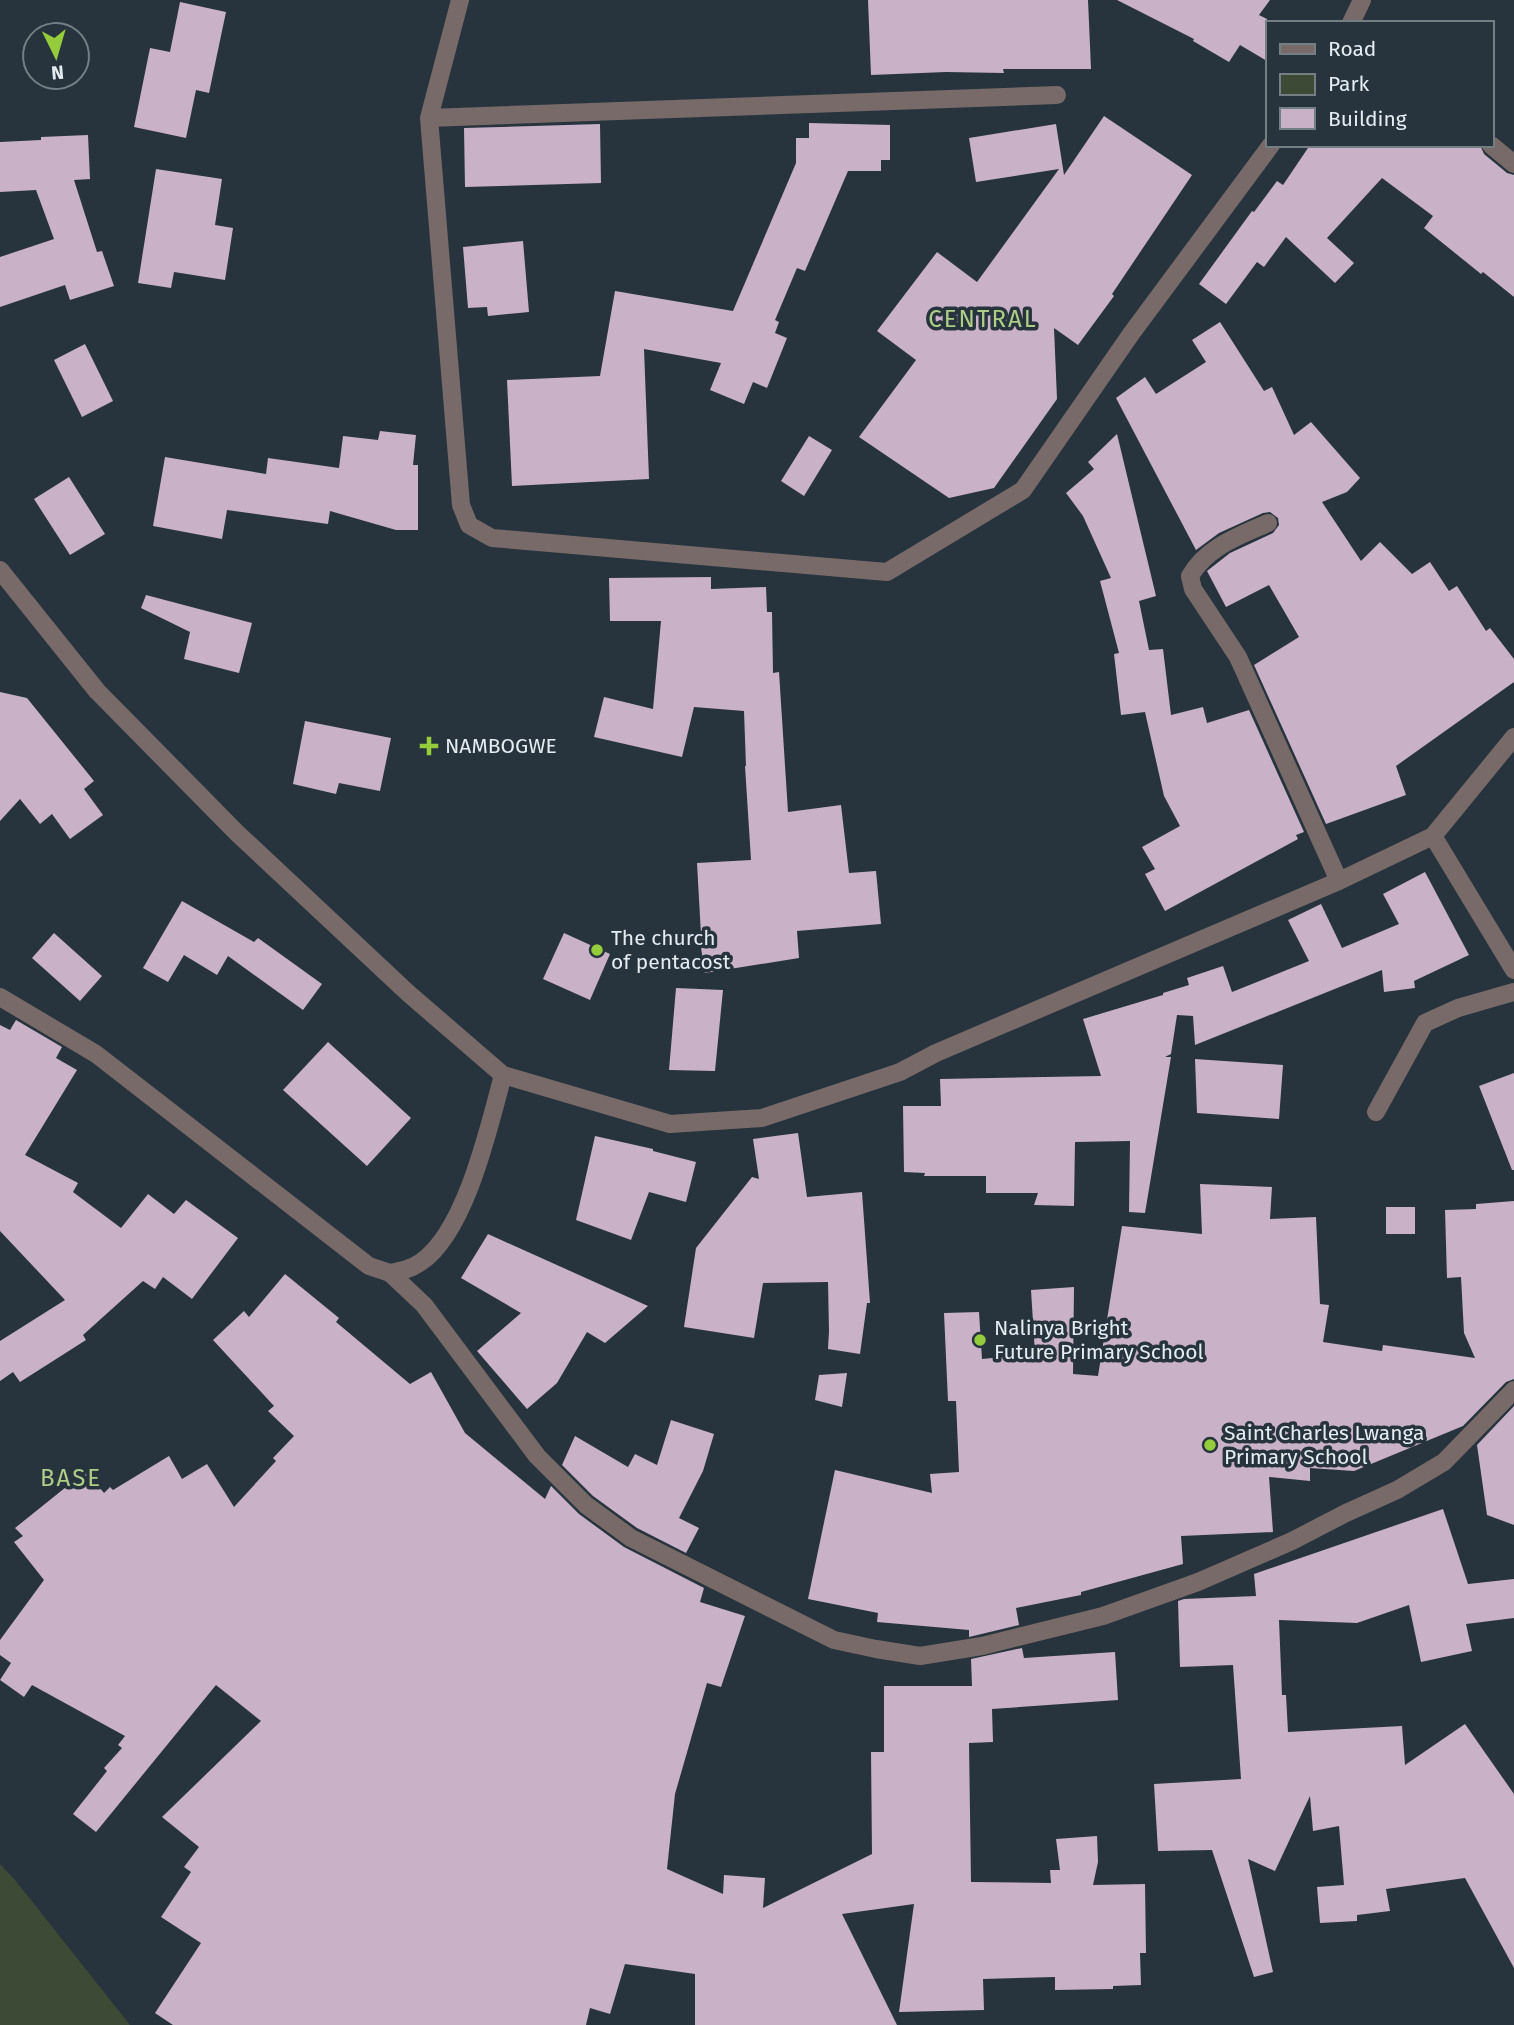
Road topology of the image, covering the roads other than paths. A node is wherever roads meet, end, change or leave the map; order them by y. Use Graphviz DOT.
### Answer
graph roads {
  1 [pos="460,0"];
  2 [pos="1362,0"];
  3 [pos="1352,21"];
  4 [pos="1057,95"];
  5 [pos="429,118"];
  6 [pos="1270,147"];
  7 [pos="1493,147"];
  8 [pos="1514,164"];
  9 [pos="1268,523"];
  10 [pos="0,570"];
  11 [pos="1514,737"];
  12 [pos="1433,836"];
  13 [pos="1339,881"];
  14 [pos="1514,970"];
  15 [pos="1514,992"];
  16 [pos="0,997"];
  17 [pos="503,1075"];
  18 [pos="1376,1112"];
  19 [pos="390,1273"];
  20 [pos="1514,1390"];
  1 -- 5 [label="street"];
  2 -- 3 [label="street"];
  4 -- 5 [label="street"];
  5 -- 6 [label="street"];
  7 -- 8 [label="street"];
  9 -- 13 [label="street"];
  10 -- 17 [label="street"];
  11 -- 12 [label="street"];
  12 -- 13 [label="street"];
  12 -- 14 [label="street"];
  13 -- 17 [label="street"];
  15 -- 18 [label="street"];
  16 -- 19 [label="street"];
  17 -- 19 [label="street"];
  19 -- 20 [label="street"];
}
